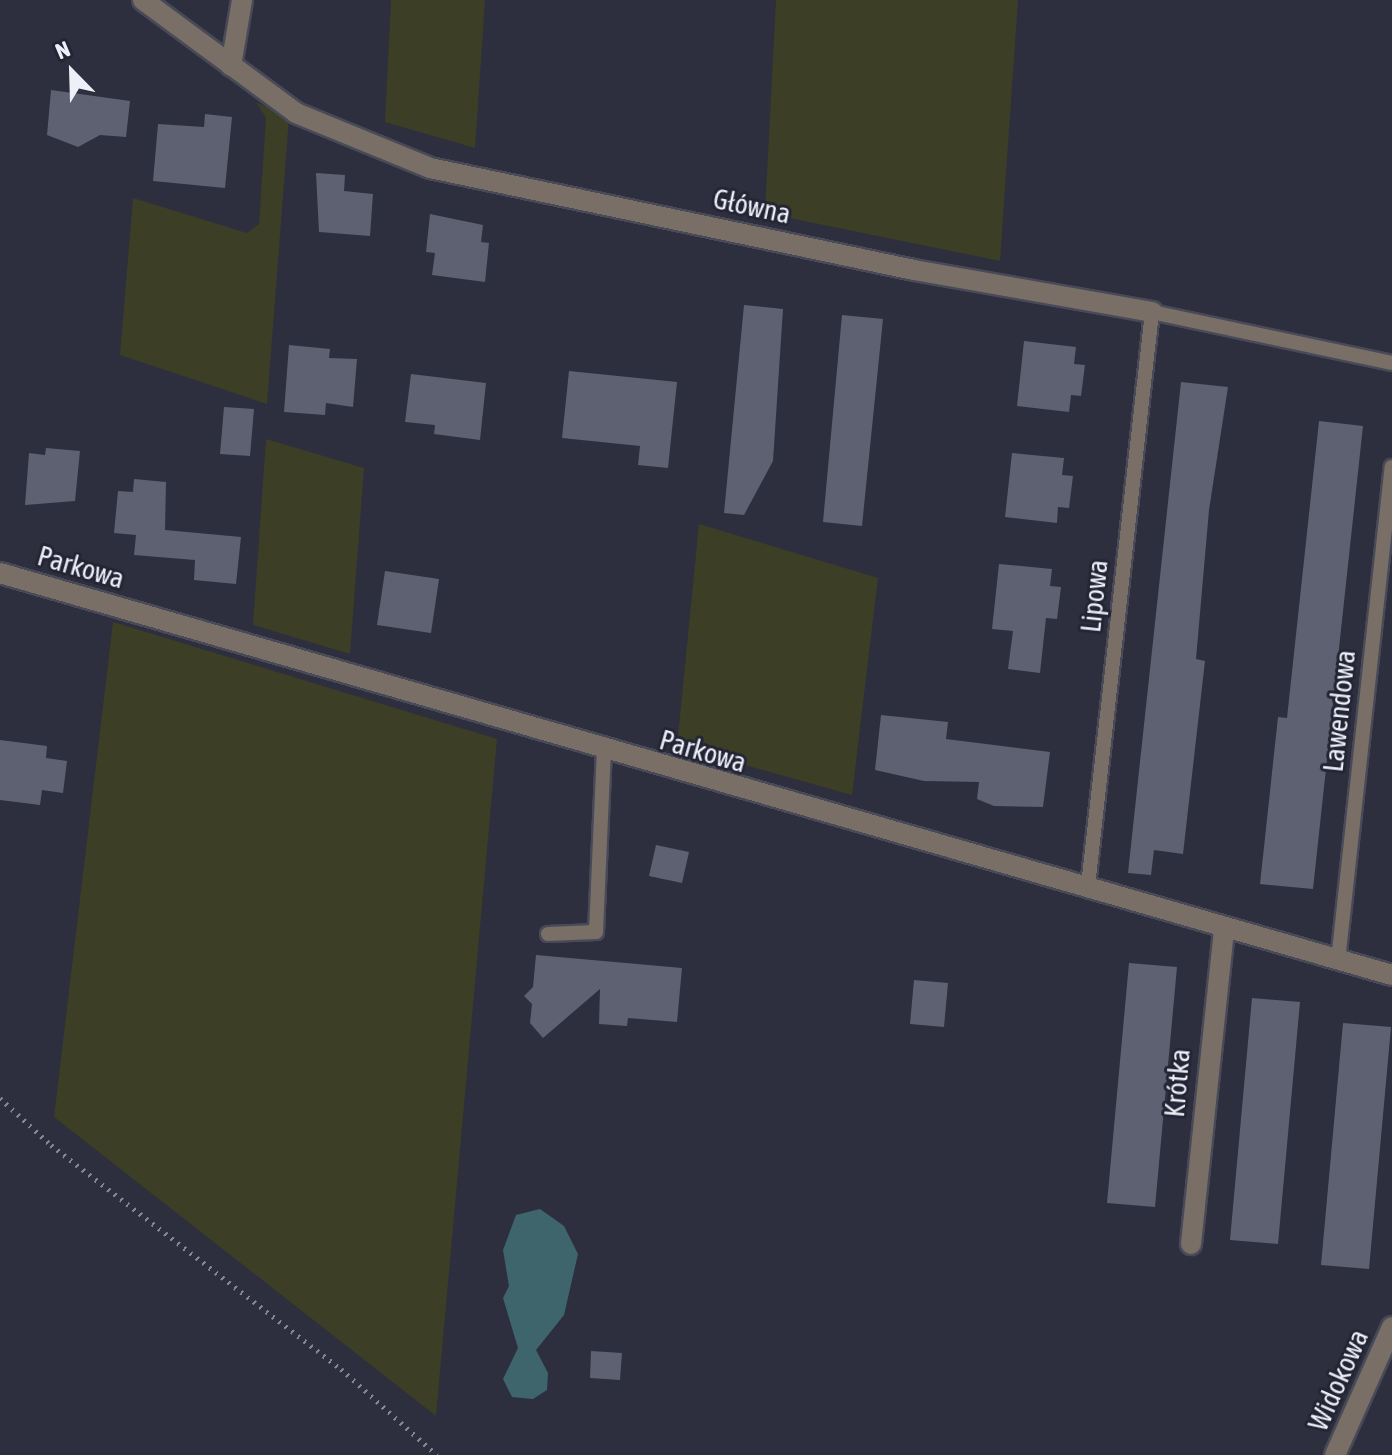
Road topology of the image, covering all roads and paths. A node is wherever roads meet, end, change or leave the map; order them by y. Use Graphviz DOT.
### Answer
graph roads {
  1 [pos="143,0"];
  2 [pos="242,0"];
  3 [pos="231,66"];
  4 [pos="1152,312"];
  5 [pos="1392,363"];
  6 [pos="1392,467"];
  7 [pos="0,573"];
  8 [pos="604,752"];
  9 [pos="1088,886"];
  10 [pos="1224,928"];
  11 [pos="548,934"];
  12 [pos="1338,961"];
  13 [pos="1392,975"];
  14 [pos="0,1098"];
  15 [pos="1191,1244"];
  16 [pos="1392,1327"];
  17 [pos="437,1455"];
  18 [pos="1335,1455"];
  1 -- 3 [label="street, Główna"];
  2 -- 3 [label="street"];
  3 -- 4 [label="street, Główna"];
  4 -- 5 [label="lane, Główna"];
  4 -- 9 [label="lane, Lipowa"];
  6 -- 12 [label="lane, Lawendowa"];
  7 -- 8 [label="street, Parkowa"];
  8 -- 9 [label="street, Parkowa"];
  8 -- 11 [label="lane"];
  9 -- 10 [label="street, Parkowa"];
  10 -- 12 [label="street, Parkowa"];
  10 -- 15 [label="street, Krótka"];
  12 -- 13 [label="street, Parkowa"];
  14 -- 17 [label="path"];
  16 -- 18 [label="street, Widokowa"];
}
